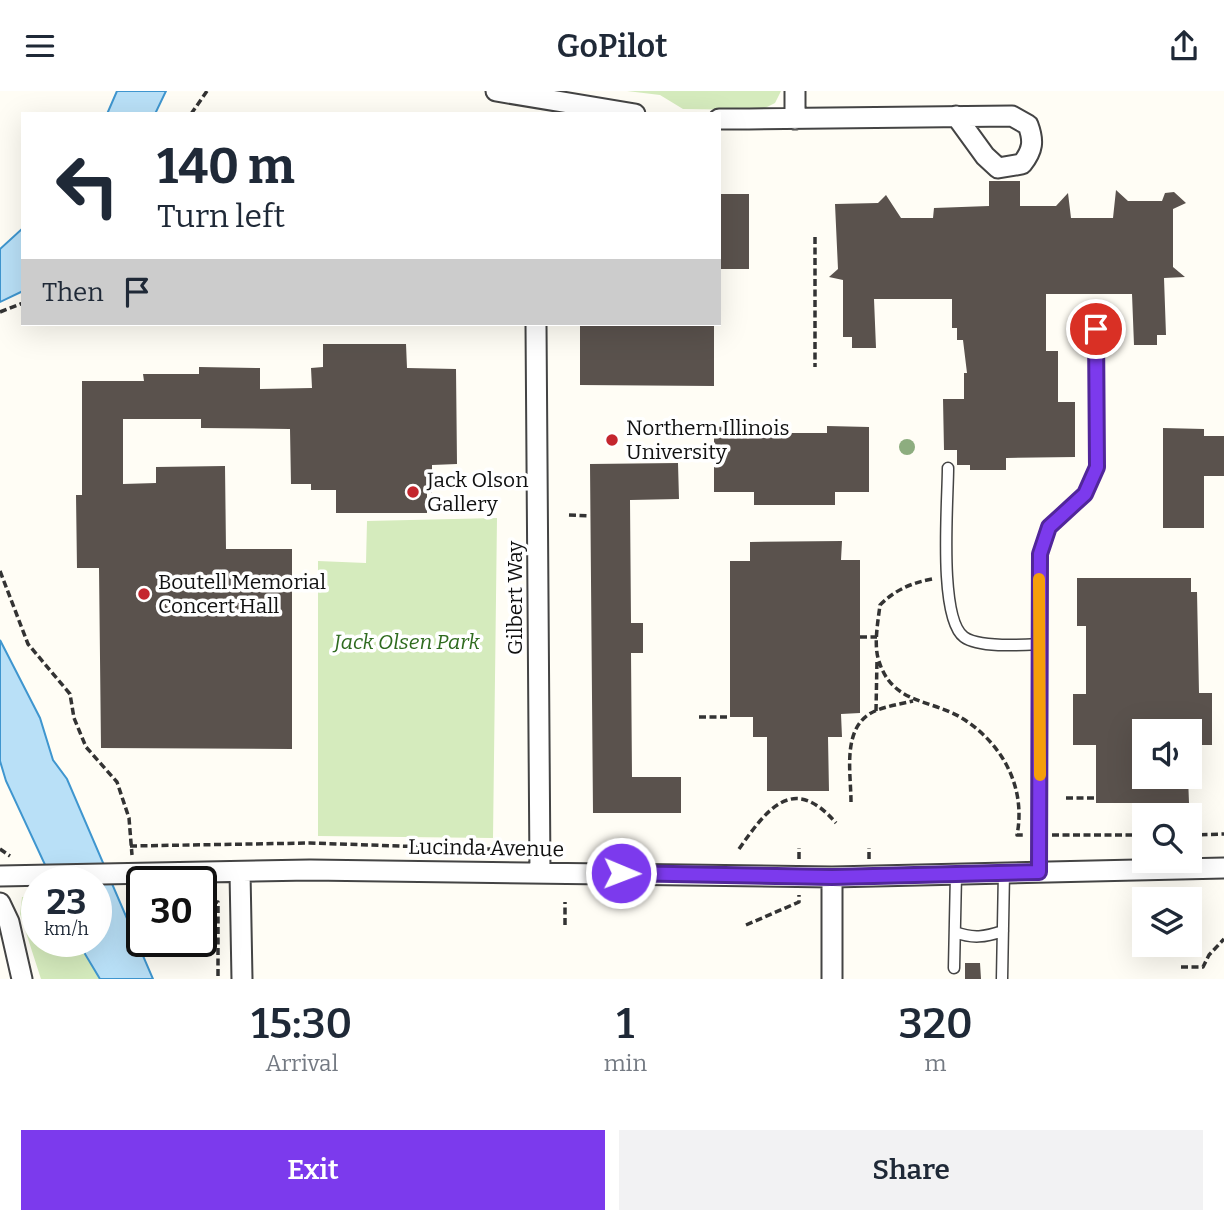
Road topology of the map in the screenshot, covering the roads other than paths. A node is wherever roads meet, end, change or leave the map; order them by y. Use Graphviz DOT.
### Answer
graph roads {
  1 [pos="496,91"];
  2 [pos="795,91"];
  3 [pos="539,106"];
  4 [pos="611,112"];
  5 [pos="956,116"];
  6 [pos="721,119"];
  7 [pos="795,119"];
  8 [pos="536,326"];
  9 [pos="1096,329"];
  10 [pos="948,468"];
  11 [pos="1039,643"];
  12 [pos="1224,868"];
  13 [pos="540,872"];
  14 [pos="1039,872"];
  15 [pos="240,873"];
  16 [pos="1004,873"];
  17 [pos="956,874"];
  18 [pos="0,876"];
  19 [pos="832,877"];
  20 [pos="0,903"];
  21 [pos="1003,931"];
  22 [pos="955,932"];
  23 [pos="954,968"];
  24 [pos="22,979"];
  25 [pos="242,979"];
  26 [pos="832,979"];
  27 [pos="1002,979"];
  1 -- 3 [label="street"];
  2 -- 7 [label="street"];
  3 -- 4 [label="street"];
  5 -- 7 [label="street"];
  6 -- 7 [label="street"];
  8 -- 13 [label="street, Gilbert Way"];
  9 -- 11 [label="lane"];
  10 -- 11 [label="lane"];
  11 -- 14 [label="lane"];
  12 -- 14 [label="street, Lucinda Avenue"];
  13 -- 15 [label="street, Lucinda Avenue"];
  13 -- 19 [label="street, Lucinda Avenue"];
  14 -- 16 [label="street, Lucinda Avenue"];
  15 -- 18 [label="street, Lucinda Avenue"];
  15 -- 25 [label="street"];
  16 -- 17 [label="street, Lucinda Avenue"];
  16 -- 21 [label="lane"];
  17 -- 19 [label="street, Lucinda Avenue"];
  17 -- 22 [label="lane"];
  19 -- 26 [label="street"];
  20 -- 24 [label="street"];
  21 -- 22 [label="lane"];
  21 -- 27 [label="lane"];
  22 -- 23 [label="lane"];
}
